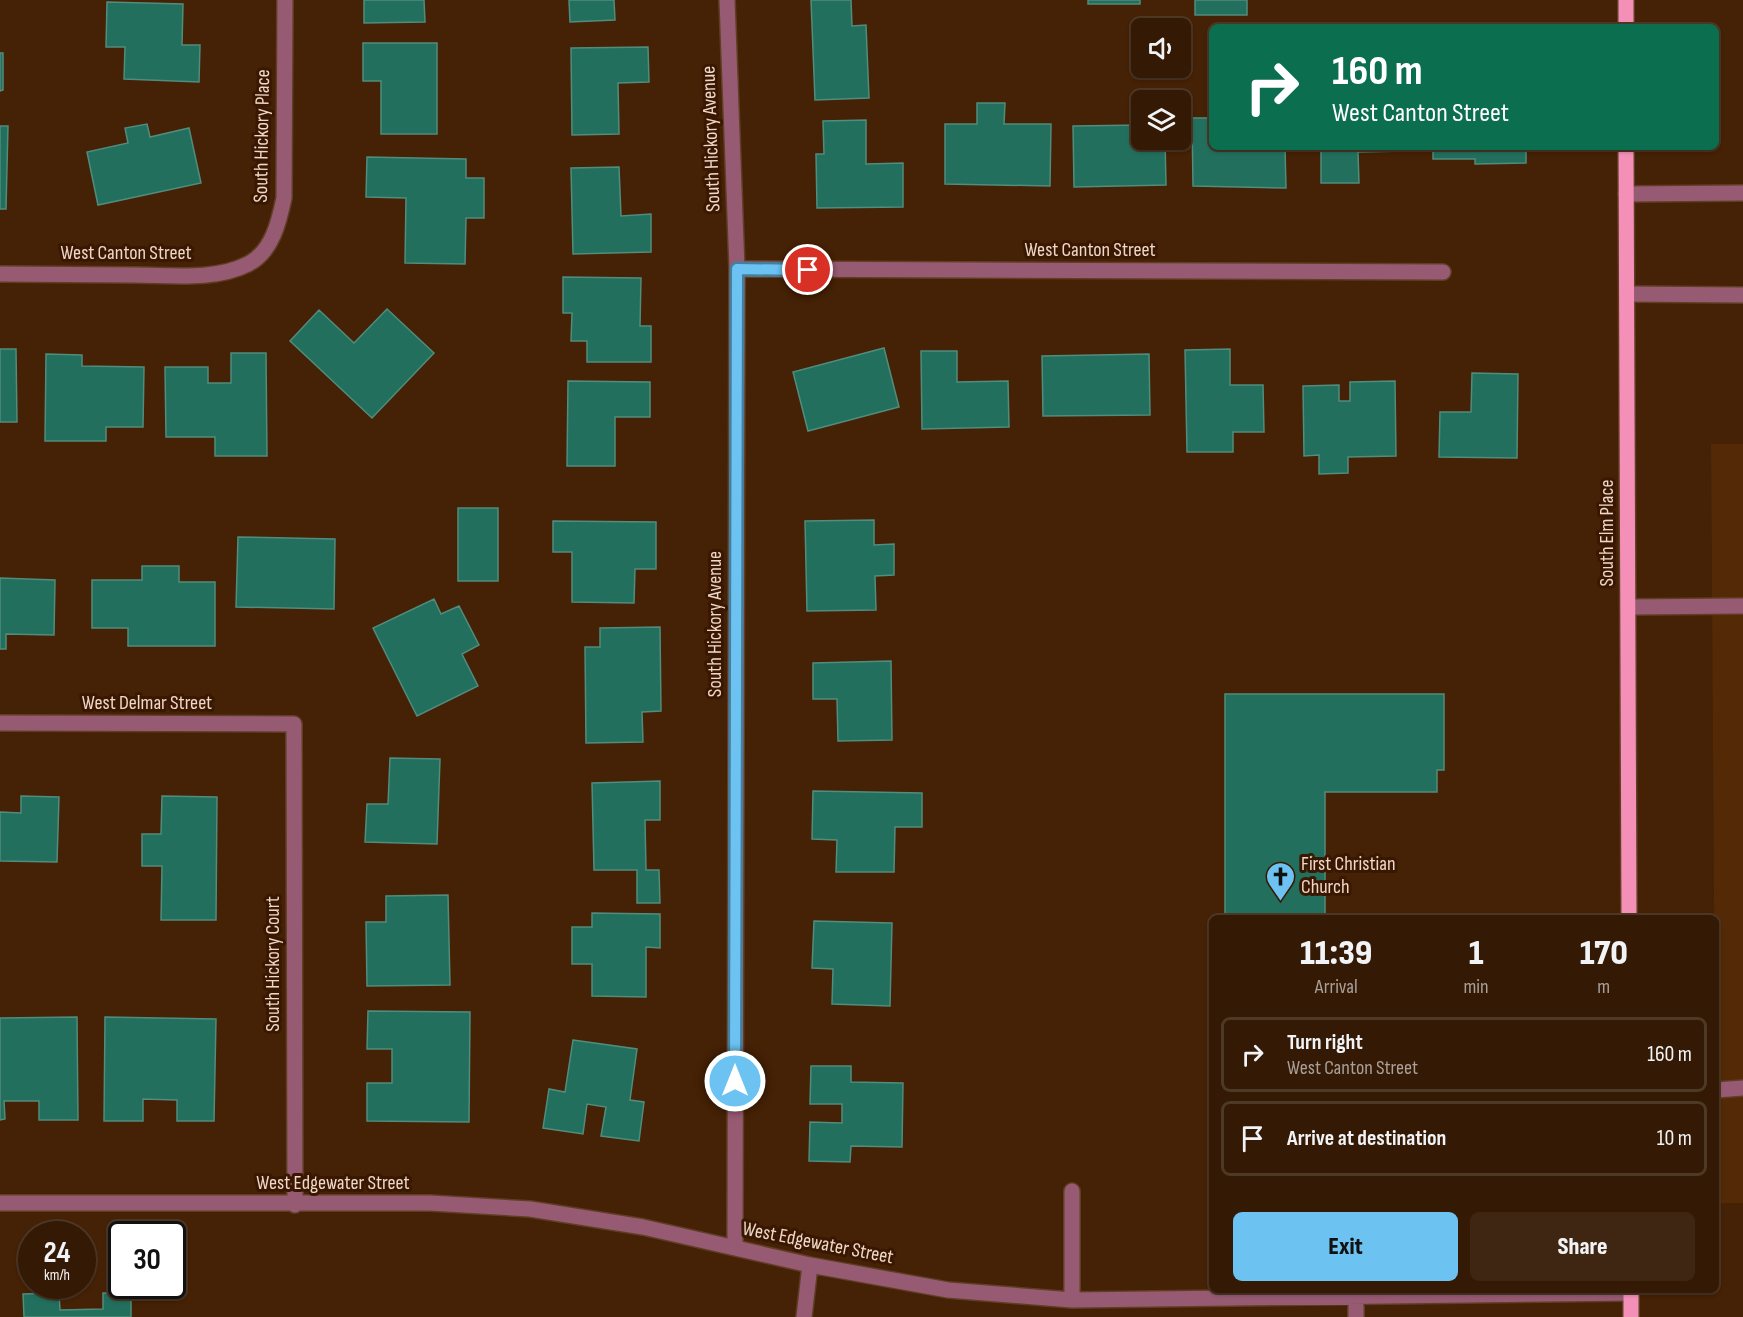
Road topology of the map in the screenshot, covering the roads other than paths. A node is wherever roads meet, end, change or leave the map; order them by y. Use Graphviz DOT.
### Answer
graph roads {
  1 [pos="285,0"];
  2 [pos="727,0"];
  3 [pos="1626,0"];
  4 [pos="1626,24"];
  5 [pos="1626,150"];
  6 [pos="1743,193"];
  7 [pos="1626,194"];
  8 [pos="250,263"];
  9 [pos="737,269"];
  10 [pos="1443,272"];
  11 [pos="0,274"];
  12 [pos="1627,294"];
  13 [pos="1743,295"];
  14 [pos="1743,606"];
  15 [pos="1628,608"];
  16 [pos="0,723"];
  17 [pos="294,724"];
  18 [pos="1629,915"];
  19 [pos="1743,1088"];
  20 [pos="1719,1090"];
  21 [pos="1072,1191"];
  22 [pos="0,1203"];
  23 [pos="295,1204"];
  24 [pos="735,1248"];
  25 [pos="810,1265"];
  26 [pos="1575,1293"];
  27 [pos="1630,1293"];
  28 [pos="1356,1297"];
  29 [pos="1072,1300"];
  30 [pos="804,1317"];
  31 [pos="1356,1317"];
  32 [pos="1631,1317"];
  1 -- 8 [label="street, South Hickory Place"];
  2 -- 9 [label="street, South Hickory Avenue"];
  3 -- 4 [label="main road"];
  5 -- 7 [label="main road, South Elm Place"];
  6 -- 7 [label="street"];
  7 -- 12 [label="main road, South Elm Place"];
  8 -- 11 [label="street, West Canton Street"];
  9 -- 10 [label="street, West Canton Street"];
  9 -- 24 [label="street, South Hickory Avenue"];
  12 -- 13 [label="street"];
  12 -- 15 [label="main road, South Elm Place"];
  14 -- 15 [label="street"];
  15 -- 18 [label="main road, South Elm Place"];
  16 -- 17 [label="street, West Delmar Street"];
  17 -- 23 [label="street, South Hickory Court"];
  19 -- 20 [label="street"];
  21 -- 29 [label="street"];
  22 -- 23 [label="street, West Edgewater Street"];
  23 -- 24 [label="street, West Edgewater Street"];
  24 -- 25 [label="street, West Edgewater Street"];
  25 -- 29 [label="street, West Edgewater Street"];
  25 -- 30 [label="street"];
  26 -- 28 [label="street, West Edgewater Street"];
  27 -- 32 [label="main road"];
  28 -- 29 [label="street, West Edgewater Street"];
  28 -- 31 [label="street"];
}
